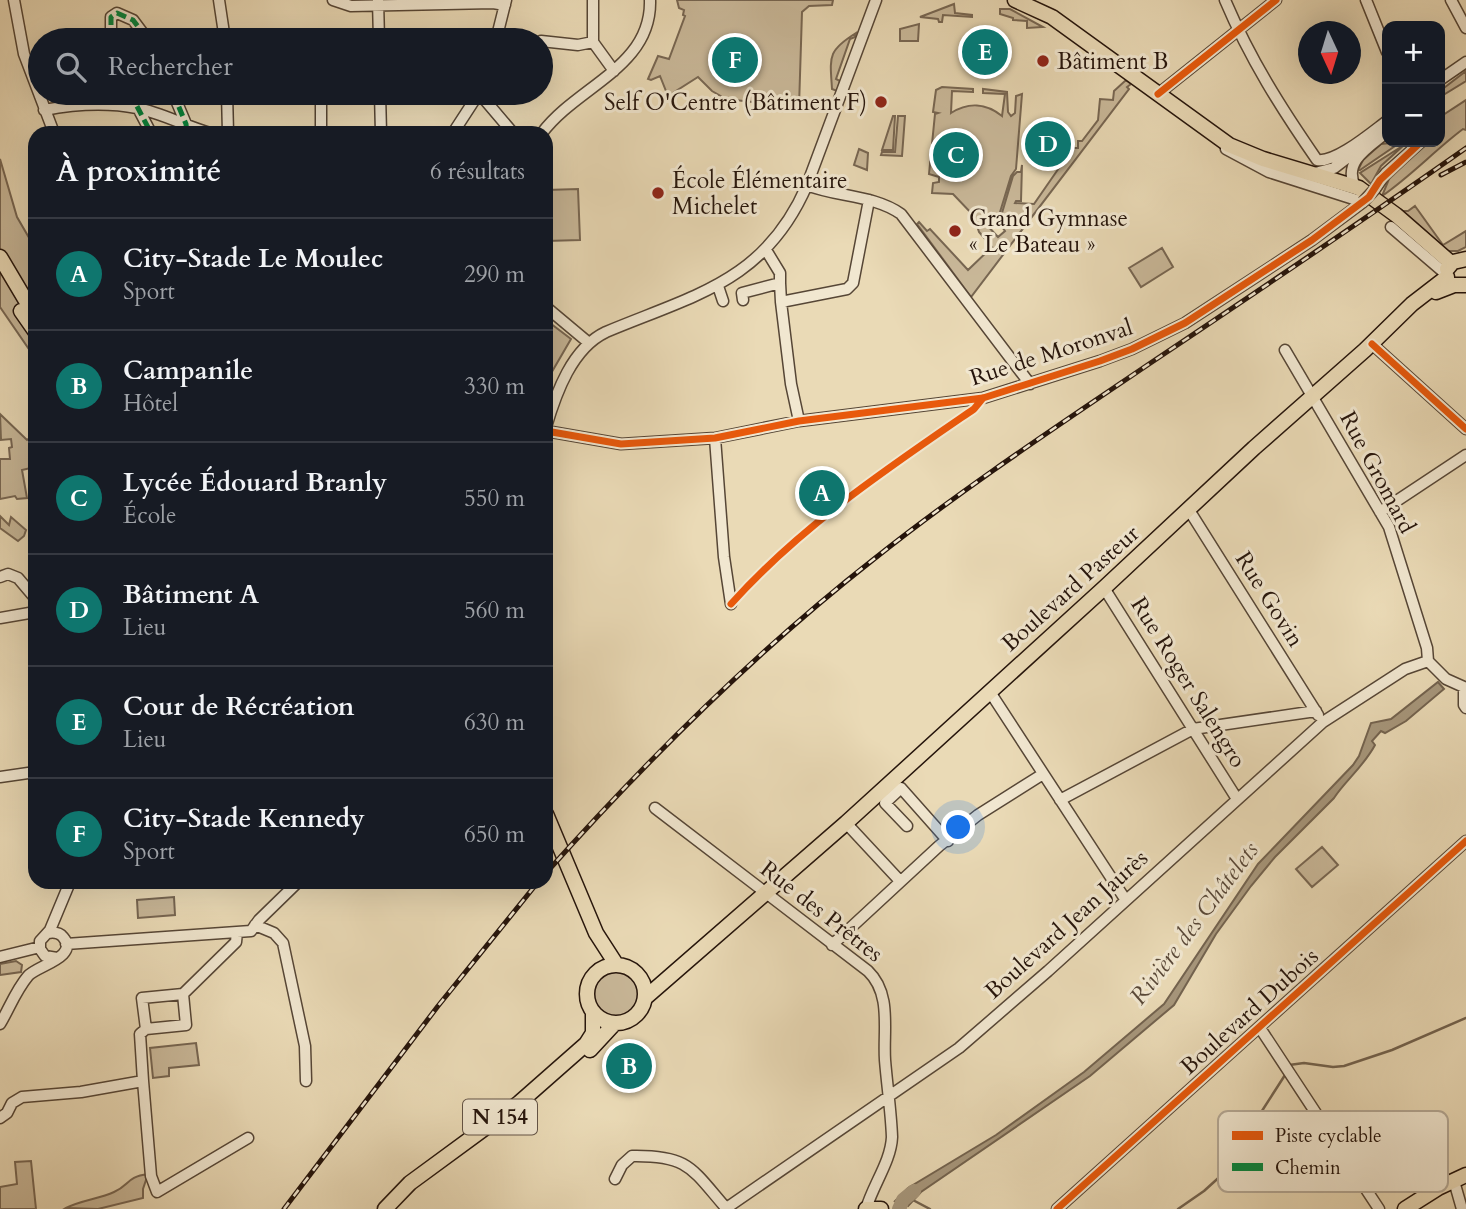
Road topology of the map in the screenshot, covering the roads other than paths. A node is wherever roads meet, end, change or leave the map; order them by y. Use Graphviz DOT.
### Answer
graph roads {
  1 [pos="14,0"];
  2 [pos="219,0"];
  3 [pos="333,0"];
  4 [pos="593,0"];
  5 [pos="650,0"];
  6 [pos="876,0"];
  7 [pos="1015,0"];
  8 [pos="1224,0"];
  9 [pos="1276,0"];
  10 [pos="1366,0"];
  11 [pos="1451,0"];
  12 [pos="378,2"];
  13 [pos="506,2"];
  14 [pos="111,28"];
  15 [pos="139,28"];
  16 [pos="223,28"];
  17 [pos="379,28"];
  18 [pos="499,28"];
  19 [pos="1466,28"];
  20 [pos="1238,29"];
  21 [pos="1382,40"];
  22 [pos="553,42"];
  23 [pos="593,42"];
  24 [pos="1466,62"];
  25 [pos="28,65"];
  26 [pos="1455,70"];
  27 [pos="614,71"];
  28 [pos="1445,77"];
  29 [pos="1443,84"];
  30 [pos="1158,94"];
  31 [pos="42,105"];
  32 [pos="69,105"];
  33 [pos="110,105"];
  34 [pos="136,105"];
  35 [pos="177,105"];
  36 [pos="227,105"];
  37 [pos="321,105"];
  38 [pos="380,105"];
  39 [pos="471,105"];
  40 [pos="489,105"];
  41 [pos="138,108"];
  42 [pos="44,110"];
  43 [pos="51,126"];
  44 [pos="147,126"];
  45 [pos="179,126"];
  46 [pos="185,126"];
  47 [pos="228,126"];
  48 [pos="321,126"];
  49 [pos="381,126"];
  50 [pos="458,126"];
  51 [pos="507,126"];
  52 [pos="549,126"];
  53 [pos="1202,126"];
  54 [pos="1382,127"];
  55 [pos="1382,137"];
  56 [pos="1415,147"];
  57 [pos="1315,167"];
  58 [pos="807,185"];
  59 [pos="1355,187"];
  60 [pos="869,200"];
  61 [pos="1363,202"];
  62 [pos="1391,227"];
  63 [pos="766,250"];
  64 [pos="0,257"];
  65 [pos="1457,271"];
  66 [pos="0,277"];
  67 [pos="780,283"];
  68 [pos="718,286"];
  69 [pos="743,300"];
  70 [pos="723,301"];
  71 [pos="781,302"];
  72 [pos="28,304"];
  73 [pos="553,313"];
  74 [pos="28,320"];
  75 [pos="589,343"];
  76 [pos="1372,344"];
  77 [pos="1285,349"];
  78 [pos="1030,384"];
  79 [pos="1312,396"];
  80 [pos="553,407"];
  81 [pos="799,421"];
  82 [pos="1466,429"];
  83 [pos="553,430"];
  84 [pos="715,438"];
  85 [pos="1466,455"];
  86 [pos="1189,510"];
  87 [pos="1380,512"];
  88 [pos="0,578"];
  89 [pos="1104,588"];
  90 [pos="28,590"];
  91 [pos="731,604"];
  92 [pos="28,613"];
  93 [pos="0,618"];
  94 [pos="1427,661"];
  95 [pos="1465,687"];
  96 [pos="990,692"];
  97 [pos="1466,708"];
  98 [pos="1316,711"];
  99 [pos="1323,722"];
  100 [pos="1193,729"];
  101 [pos="28,773"];
  102 [pos="1043,774"];
  103 [pos="0,777"];
  104 [pos="1237,799"];
  105 [pos="1060,800"];
  106 [pos="655,808"];
  107 [pos="846,823"];
  108 [pos="907,826"];
  109 [pos="553,831"];
  110 [pos="948,841"];
  111 [pos="1466,841"];
  112 [pos="900,881"];
  113 [pos="68,889"];
  114 [pos="74,889"];
  115 [pos="291,889"];
  116 [pos="765,894"];
  117 [pos="1125,899"];
  118 [pos="255,925"];
  119 [pos="237,932"];
  120 [pos="54,933"];
  121 [pos="596,933"];
  122 [pos="66,944"];
  123 [pos="832,945"];
  124 [pos="41,950"];
  125 [pos="15,953"];
  126 [pos="0,957"];
  127 [pos="57,958"];
  128 [pos="616,964"];
  129 [pos="29,967"];
  130 [pos="599,969"];
  131 [pos="640,978"];
  132 [pos="23,983"];
  133 [pos="183,994"];
  134 [pos="645,998"];
  135 [pos="593,1012"];
  136 [pos="615,1023"];
  137 [pos="0,1024"];
  138 [pos="1260,1028"];
  139 [pos="146,1029"];
  140 [pos="306,1081"];
  141 [pos="143,1082"];
  142 [pos="890,1094"];
  143 [pos="1315,1111"];
  144 [pos="0,1118"];
  145 [pos="248,1138"];
  146 [pos="1460,1178"];
  147 [pos="615,1179"];
  148 [pos="1368,1192"];
  149 [pos="1435,1192"];
  150 [pos="1065,1207"];
  151 [pos="725,1208"];
  152 [pos="385,1209"];
  153 [pos="393,1209"];
  154 [pos="866,1209"];
  155 [pos="881,1209"];
  156 [pos="1379,1209"];
  157 [pos="1405,1209"];
  158 [pos="1462,1209"];
  1 -- 25 [label="street"];
  2 -- 16 [label="street"];
  3 -- 12 [label="street"];
  4 -- 23 [label="street"];
  5 -- 27 [label="street"];
  6 -- 58 [label="street"];
  7 -- 30 [label="main road"];
  8 -- 20 [label="street"];
  9 -- 20 [label="street"];
  10 -- 21 [label="street"];
  11 -- 19 [label="street"];
  12 -- 13 [label="street"];
  12 -- 17 [label="street"];
  13 -- 18 [label="street"];
  14 -- 15 [label="street"];
  20 -- 30 [label="street"];
  20 -- 57 [label="street"];
  22 -- 23 [label="street"];
  23 -- 27 [label="street"];
  24 -- 26 [label="street"];
  26 -- 28 [label="street"];
  26 -- 29 [label="street"];
  27 -- 52 [label="street"];
  30 -- 53 [label="main road"];
  31 -- 42 [label="street"];
  32 -- 42 [label="street"];
  33 -- 41 [label="street"];
  34 -- 41 [label="street"];
  35 -- 46 [label="street"];
  36 -- 47 [label="street"];
  37 -- 48 [label="street"];
  38 -- 49 [label="street"];
  39 -- 50 [label="street"];
  40 -- 51 [label="street"];
  41 -- 44 [label="street"];
  41 -- 45 [label="street"];
  42 -- 43 [label="street"];
  53 -- 57 [label="main road"];
  53 -- 61 [label="street"];
  54 -- 57 [label="street"];
  55 -- 59 [label="street"];
  56 -- 61 [label="street, Rue de Moronval, bridge"];
  57 -- 59 [label="main road"];
  58 -- 60 [label="street"];
  58 -- 63 [label="street"];
  59 -- 65 [label="main road"];
  60 -- 71 [label="street"];
  60 -- 78 [label="street"];
  61 -- 78 [label="street, Rue de Moronval"];
  62 -- 65 [label="street"];
  63 -- 67 [label="street"];
  63 -- 68 [label="street"];
  64 -- 72 [label="main road"];
  65 -- 76 [label="main road, Boulevard Pasteur"];
  66 -- 74 [label="main road"];
  67 -- 69 [label="street"];
  67 -- 71 [label="street"];
  68 -- 70 [label="street"];
  68 -- 75 [label="street"];
  71 -- 81 [label="street"];
  73 -- 75 [label="street"];
  75 -- 80 [label="street"];
  76 -- 79 [label="main road, Boulevard Pasteur"];
  76 -- 82 [label="street"];
  77 -- 79 [label="street, Rue Gromard"];
  78 -- 81 [label="street, Rue de Moronval"];
  79 -- 86 [label="main road, Boulevard Pasteur"];
  79 -- 87 [label="street, Rue Gromard"];
  81 -- 84 [label="street, Rue de Moronval"];
  83 -- 84 [label="street, Rue de Moronval"];
  84 -- 91 [label="street"];
  85 -- 87 [label="street"];
  86 -- 89 [label="main road, Boulevard Pasteur"];
  86 -- 98 [label="street, Rue Govin"];
  87 -- 94 [label="street, Rue Gromard"];
  88 -- 90 [label="street"];
  89 -- 96 [label="main road, Boulevard Pasteur"];
  89 -- 100 [label="street, Rue Roger Salengro"];
  92 -- 93 [label="street"];
  94 -- 95 [label="street"];
  94 -- 99 [label="street, Boulevard Jean Jaurès"];
  95 -- 97 [label="street"];
  96 -- 102 [label="street"];
  96 -- 107 [label="main road, Boulevard Pasteur"];
  98 -- 99 [label="street, Rue Govin"];
  98 -- 100 [label="street"];
  99 -- 104 [label="street, Boulevard Jean Jaurès"];
  100 -- 104 [label="street, Rue Roger Salengro"];
  100 -- 105 [label="street"];
  101 -- 103 [label="street"];
  102 -- 105 [label="street"];
  102 -- 110 [label="street"];
  104 -- 117 [label="street, Boulevard Jean Jaurès"];
  105 -- 117 [label="street"];
  106 -- 116 [label="street, Rue des Prêtres"];
  107 -- 112 [label="street"];
  107 -- 116 [label="main road, Boulevard Pasteur"];
  108 -- 110 [label="street"];
  109 -- 121 [label="main road"];
  110 -- 112 [label="street"];
  111 -- 138 [label="street, Boulevard Dubois"];
  112 -- 123 [label="street"];
  113 -- 120 [label="street"];
  114 -- 120 [label="street"];
  115 -- 118 [label="street"];
  116 -- 123 [label="street, Rue des Prêtres"];
  116 -- 131 [label="main road"];
  116 -- 134 [label="main road"];
  117 -- 142 [label="street, Boulevard Jean Jaurès"];
  118 -- 119 [label="street"];
  118 -- 140 [label="street"];
  119 -- 122 [label="street"];
  119 -- 133 [label="street"];
  120 -- 122 [label="street"];
  120 -- 124 [label="street"];
  121 -- 128 [label="main road"];
  121 -- 130 [label="main road"];
  122 -- 127 [label="street"];
  123 -- 142 [label="street, Rue des Prêtres"];
  124 -- 125 [label="street"];
  124 -- 127 [label="street"];
  124 -- 129 [label="street"];
  125 -- 126 [label="street"];
  125 -- 129 [label="street"];
  127 -- 132 [label="street"];
  128 -- 130 [label="main road"];
  128 -- 131 [label="main road"];
  129 -- 132 [label="street"];
  130 -- 135 [label="main road"];
  131 -- 134 [label="main road"];
  132 -- 137 [label="street"];
  133 -- 139 [label="street"];
  133 -- 139 [label="street"];
  134 -- 136 [label="main road"];
  135 -- 136 [label="main road"];
  135 -- 152 [label="main road, N 154"];
  136 -- 153 [label="main road, N 154"];
  138 -- 143 [label="street"];
  138 -- 150 [label="street, Boulevard Dubois"];
  139 -- 141 [label="street"];
  141 -- 144 [label="street"];
  141 -- 145 [label="street"];
  142 -- 151 [label="street, Boulevard Jean Jaurès"];
  142 -- 154 [label="street, Rue des Prêtres"];
  146 -- 158 [label="street"];
  147 -- 151 [label="street"];
  148 -- 156 [label="street"];
  149 -- 157 [label="main road"];
  154 -- 155 [label="main road"];
}
